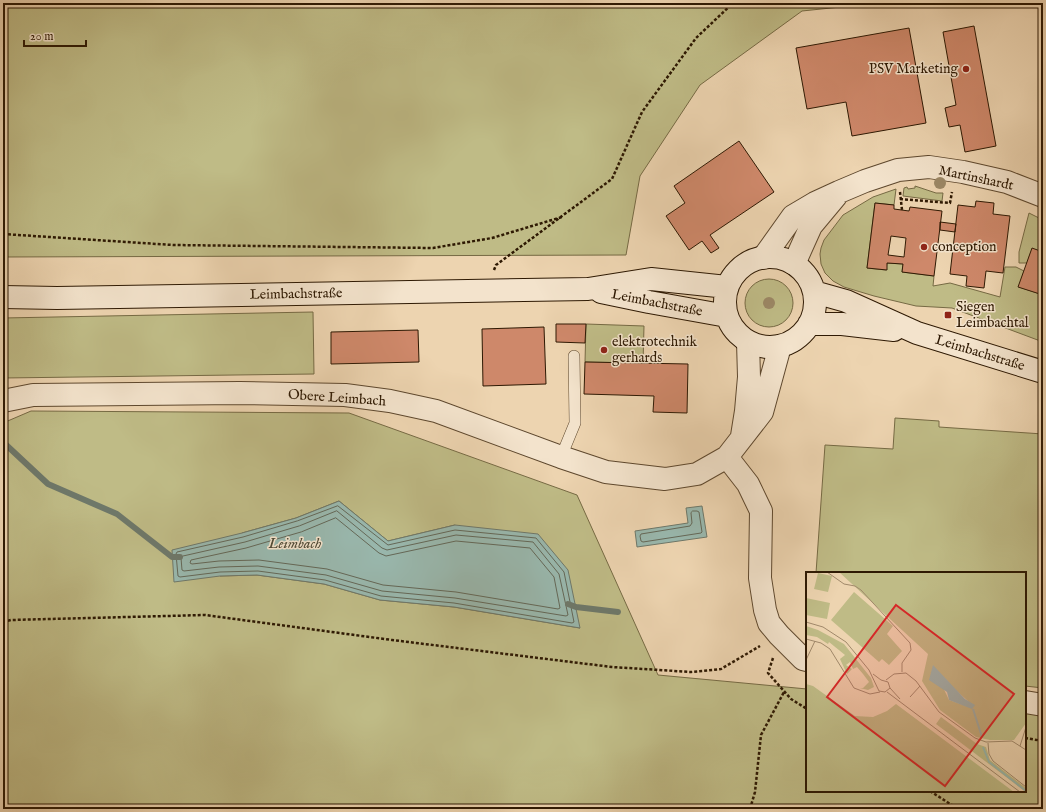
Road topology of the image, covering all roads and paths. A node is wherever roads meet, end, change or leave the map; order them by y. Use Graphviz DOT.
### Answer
graph roads {
  1 [pos="733,3"];
  2 [pos="900,186"];
  3 [pos="839,192"];
  4 [pos="952,192"];
  5 [pos="1043,196"];
  6 [pos="900,199"];
  7 [pos="902,210"];
  8 [pos="562,217"];
  9 [pos="3,234"];
  10 [pos="762,258"];
  11 [pos="794,264"];
  12 [pos="727,287"];
  13 [pos="588,289"];
  14 [pos="486,292"];
  15 [pos="814,292"];
  16 [pos="3,297"];
  17 [pos="727,316"];
  18 [pos="809,324"];
  19 [pos="917,333"];
  20 [pos="748,342"];
  21 [pos="780,346"];
  22 [pos="574,356"];
  23 [pos="1043,372"];
  24 [pos="3,401"];
  25 [pos="741,439"];
  26 [pos="561,457"];
  27 [pos="727,457"];
  28 [pos="3,622"];
  29 [pos="779,635"];
  30 [pos="806,660"];
  31 [pos="784,692"];
  32 [pos="1026,702"];
  33 [pos="1043,705"];
  34 [pos="806,708"];
  35 [pos="1026,738"];
  36 [pos="1043,741"];
  37 [pos="932,792"];
  38 [pos="750,809"];
  39 [pos="958,809"];
  1 -- 8 [label="path"];
  2 -- 6 [label="path"];
  3 -- 5 [label="street, Martinshardt"];
  3 -- 10 [label="street, Martinshardt"];
  3 -- 11 [label="street, Martinshardt"];
  4 -- 6 [label="path"];
  6 -- 7 [label="path"];
  8 -- 9 [label="path"];
  8 -- 14 [label="path"];
  10 -- 11 [label="street, Leimbachstraße"];
  10 -- 12 [label="street, Leimbachstraße"];
  11 -- 15 [label="street, Leimbachstraße"];
  12 -- 13 [label="street, Leimbachstraße"];
  12 -- 17 [label="street, Leimbachstraße"];
  13 -- 14 [label="street, Leimbachstraße"];
  13 -- 17 [label="street, Leimbachstraße"];
  14 -- 16 [label="street, Leimbachstraße"];
  15 -- 18 [label="street, Leimbachstraße"];
  15 -- 19 [label="street, Leimbachstraße"];
  17 -- 20 [label="street, Leimbachstraße"];
  18 -- 19 [label="street, Leimbachstraße"];
  18 -- 21 [label="street, Leimbachstraße"];
  19 -- 23 [label="street, Leimbachstraße"];
  20 -- 21 [label="street, Leimbachstraße"];
  20 -- 25 [label="street, Obere Leimbach"];
  21 -- 25 [label="street, Obere Leimbach"];
  22 -- 26 [label="lane"];
  24 -- 26 [label="street, Obere Leimbach"];
  25 -- 27 [label="street, Obere Leimbach"];
  26 -- 27 [label="street, Obere Leimbach"];
  27 -- 29 [label="street"];
  28 -- 29 [label="path"];
  29 -- 30 [label="street"];
  29 -- 31 [label="path"];
  31 -- 34 [label="path"];
  31 -- 38 [label="path"];
  32 -- 33 [label="street"];
  35 -- 36 [label="path"];
  37 -- 39 [label="path"];
}
